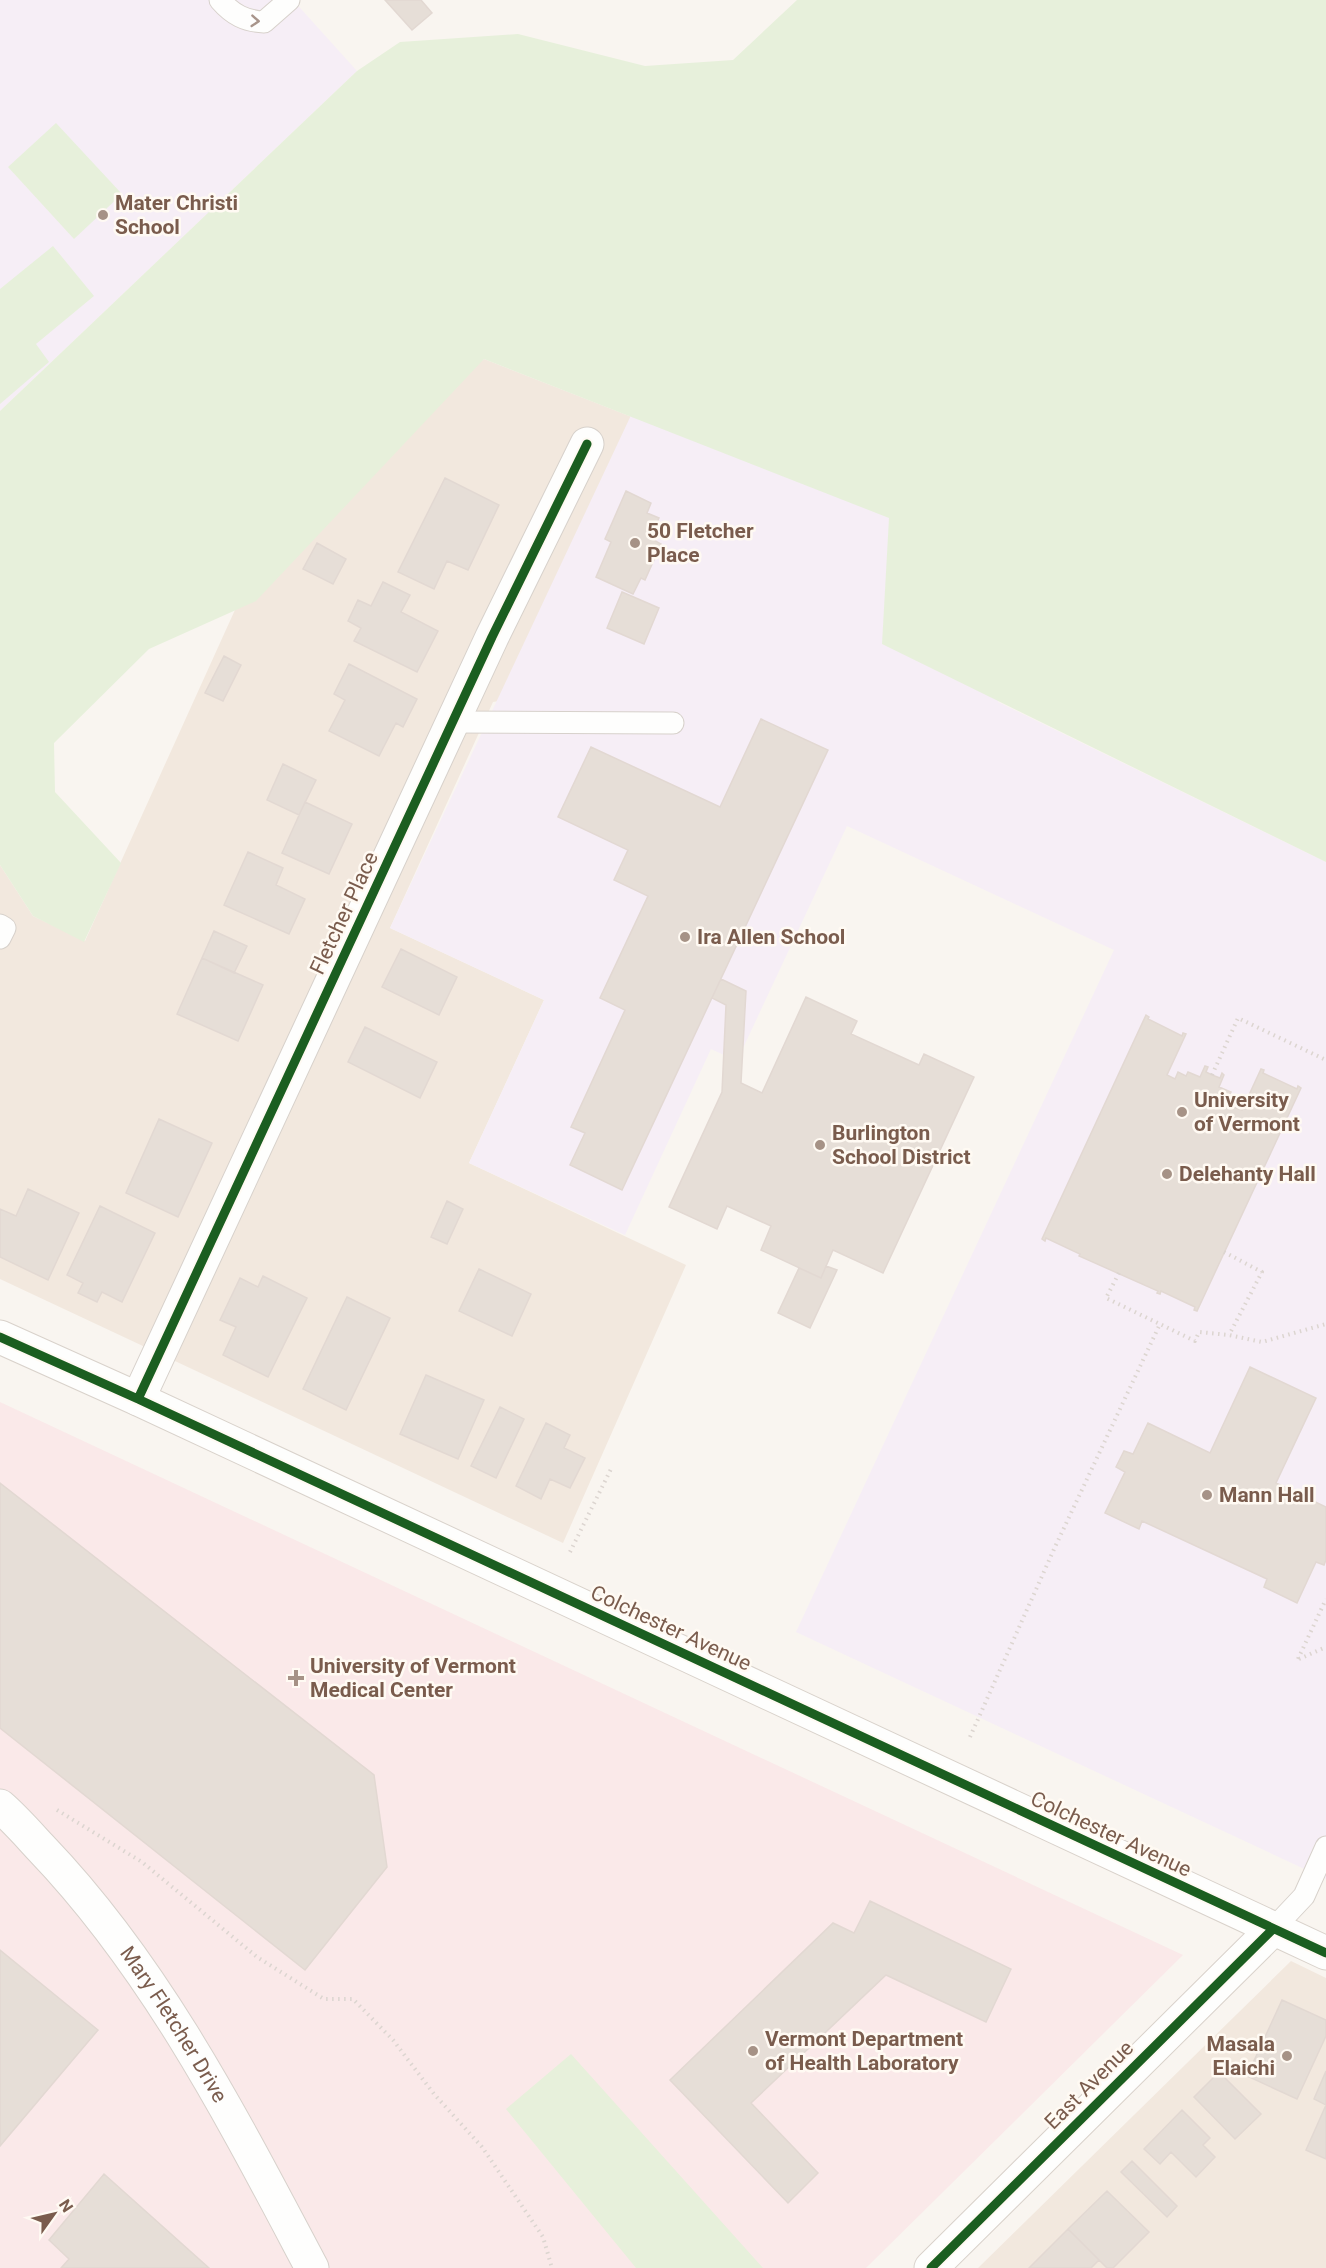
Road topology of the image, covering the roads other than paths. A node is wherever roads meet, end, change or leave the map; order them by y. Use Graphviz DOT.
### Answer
graph roads {
  1 [pos="220,0"];
  2 [pos="289,0"];
  3 [pos="587,444"];
  4 [pos="453,722"];
  5 [pos="674,723"];
  6 [pos="0,925"];
  7 [pos="0,938"];
  8 [pos="0,1337"];
  9 [pos="138,1400"];
  10 [pos="0,1806"];
  11 [pos="1326,1847"];
  12 [pos="1273,1929"];
  13 [pos="1326,1953"];
  14 [pos="312,2268"];
  15 [pos="931,2268"];
  1 -- 2 [label="lane, one-way"];
  3 -- 4 [label="main road, Fletcher Place"];
  4 -- 5 [label="lane"];
  4 -- 9 [label="main road, Fletcher Place"];
  6 -- 7 [label="lane"];
  8 -- 9 [label="main road, Colchester Avenue"];
  9 -- 12 [label="main road, Colchester Avenue"];
  10 -- 14 [label="main road, Mary Fletcher Drive"];
  11 -- 12 [label="lane"];
  12 -- 13 [label="main road, Colchester Avenue"];
  12 -- 15 [label="main road, East Avenue"];
}
